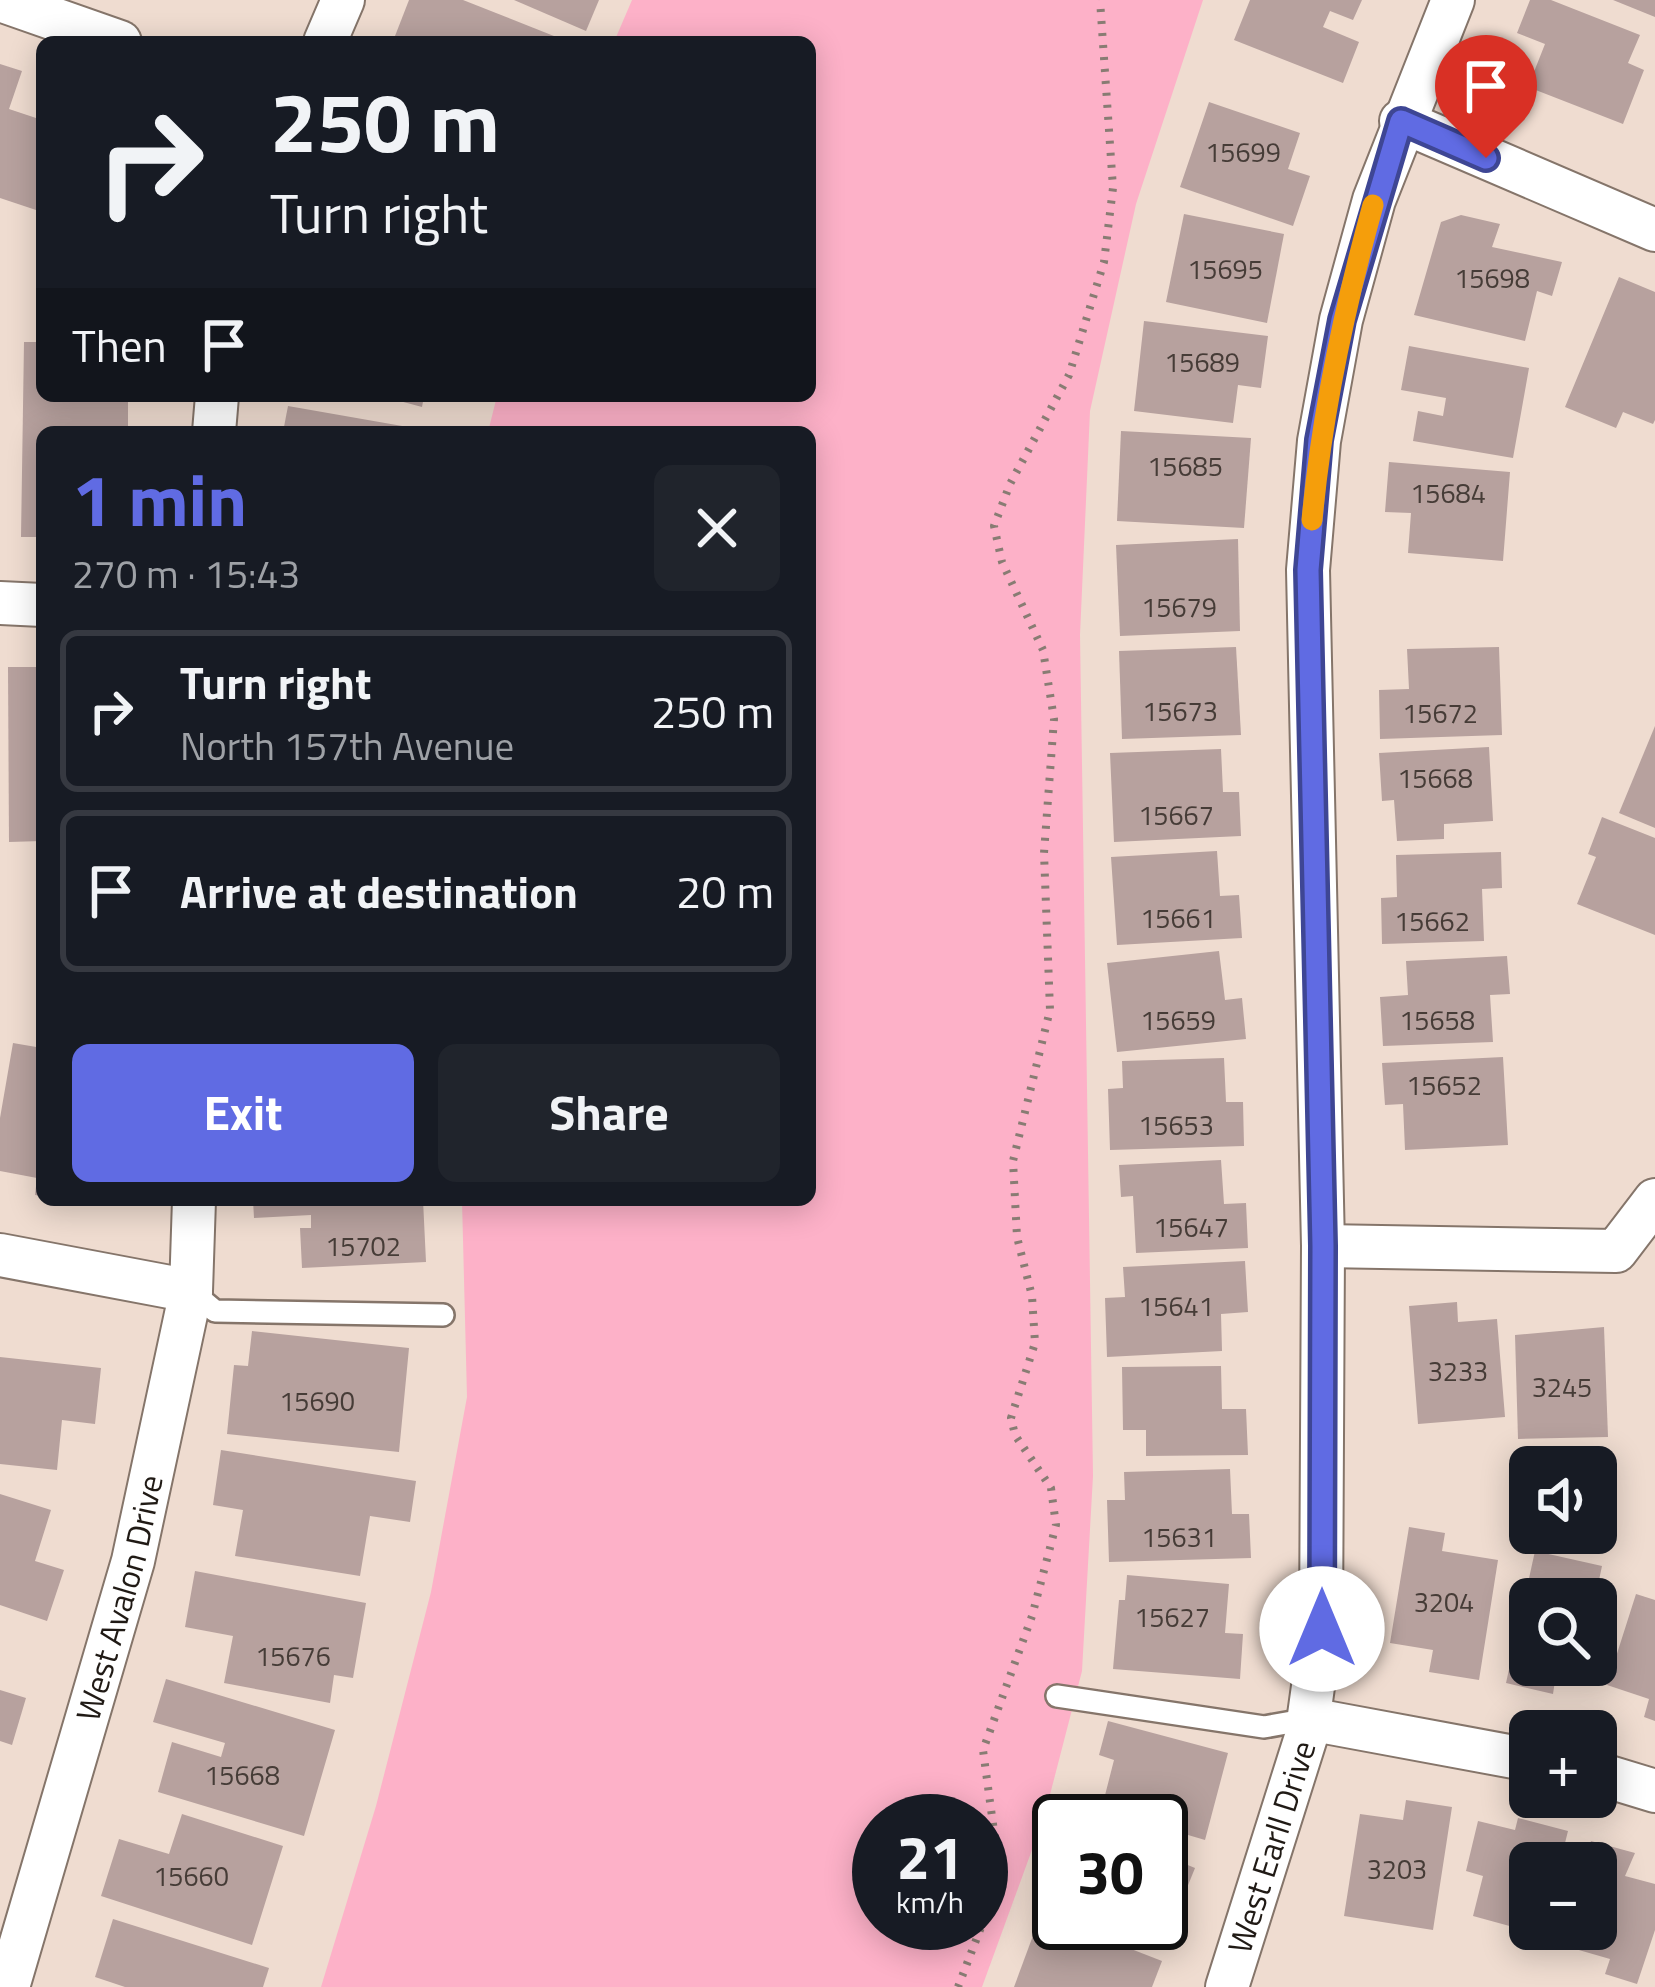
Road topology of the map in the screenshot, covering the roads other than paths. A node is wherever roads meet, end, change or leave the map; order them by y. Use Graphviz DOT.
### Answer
graph roads {
  1 [pos="0,0"];
  2 [pos="343,0"];
  3 [pos="1453,0"];
  4 [pos="103,36"];
  5 [pos="328,36"];
  6 [pos="1401,121"];
  7 [pos="1655,230"];
  8 [pos="0,603"];
  9 [pos="36,605"];
  10 [pos="1655,1200"];
  11 [pos="194,1206"];
  12 [pos="1323,1246"];
  13 [pos="0,1255"];
  14 [pos="190,1291"];
  15 [pos="443,1315"];
  16 [pos="1057,1696"];
  17 [pos="1309,1720"];
  18 [pos="1509,1756"];
  19 [pos="1617,1779"];
  20 [pos="1655,1791"];
  21 [pos="8,1987"];
  22 [pos="1227,1987"];
  1 -- 4 [label="street"];
  2 -- 5 [label="street"];
  3 -- 6 [label="street, West Earll Drive"];
  6 -- 7 [label="street"];
  6 -- 12 [label="street, West Earll Drive"];
  8 -- 9 [label="street"];
  10 -- 12 [label="street"];
  11 -- 14 [label="street, West Avalon Drive"];
  12 -- 17 [label="street, West Earll Drive"];
  13 -- 14 [label="street"];
  14 -- 15 [label="lane"];
  14 -- 21 [label="street, West Avalon Drive"];
  16 -- 17 [label="lane"];
  17 -- 18 [label="street"];
  17 -- 22 [label="street, West Earll Drive"];
  19 -- 20 [label="street"];
}
